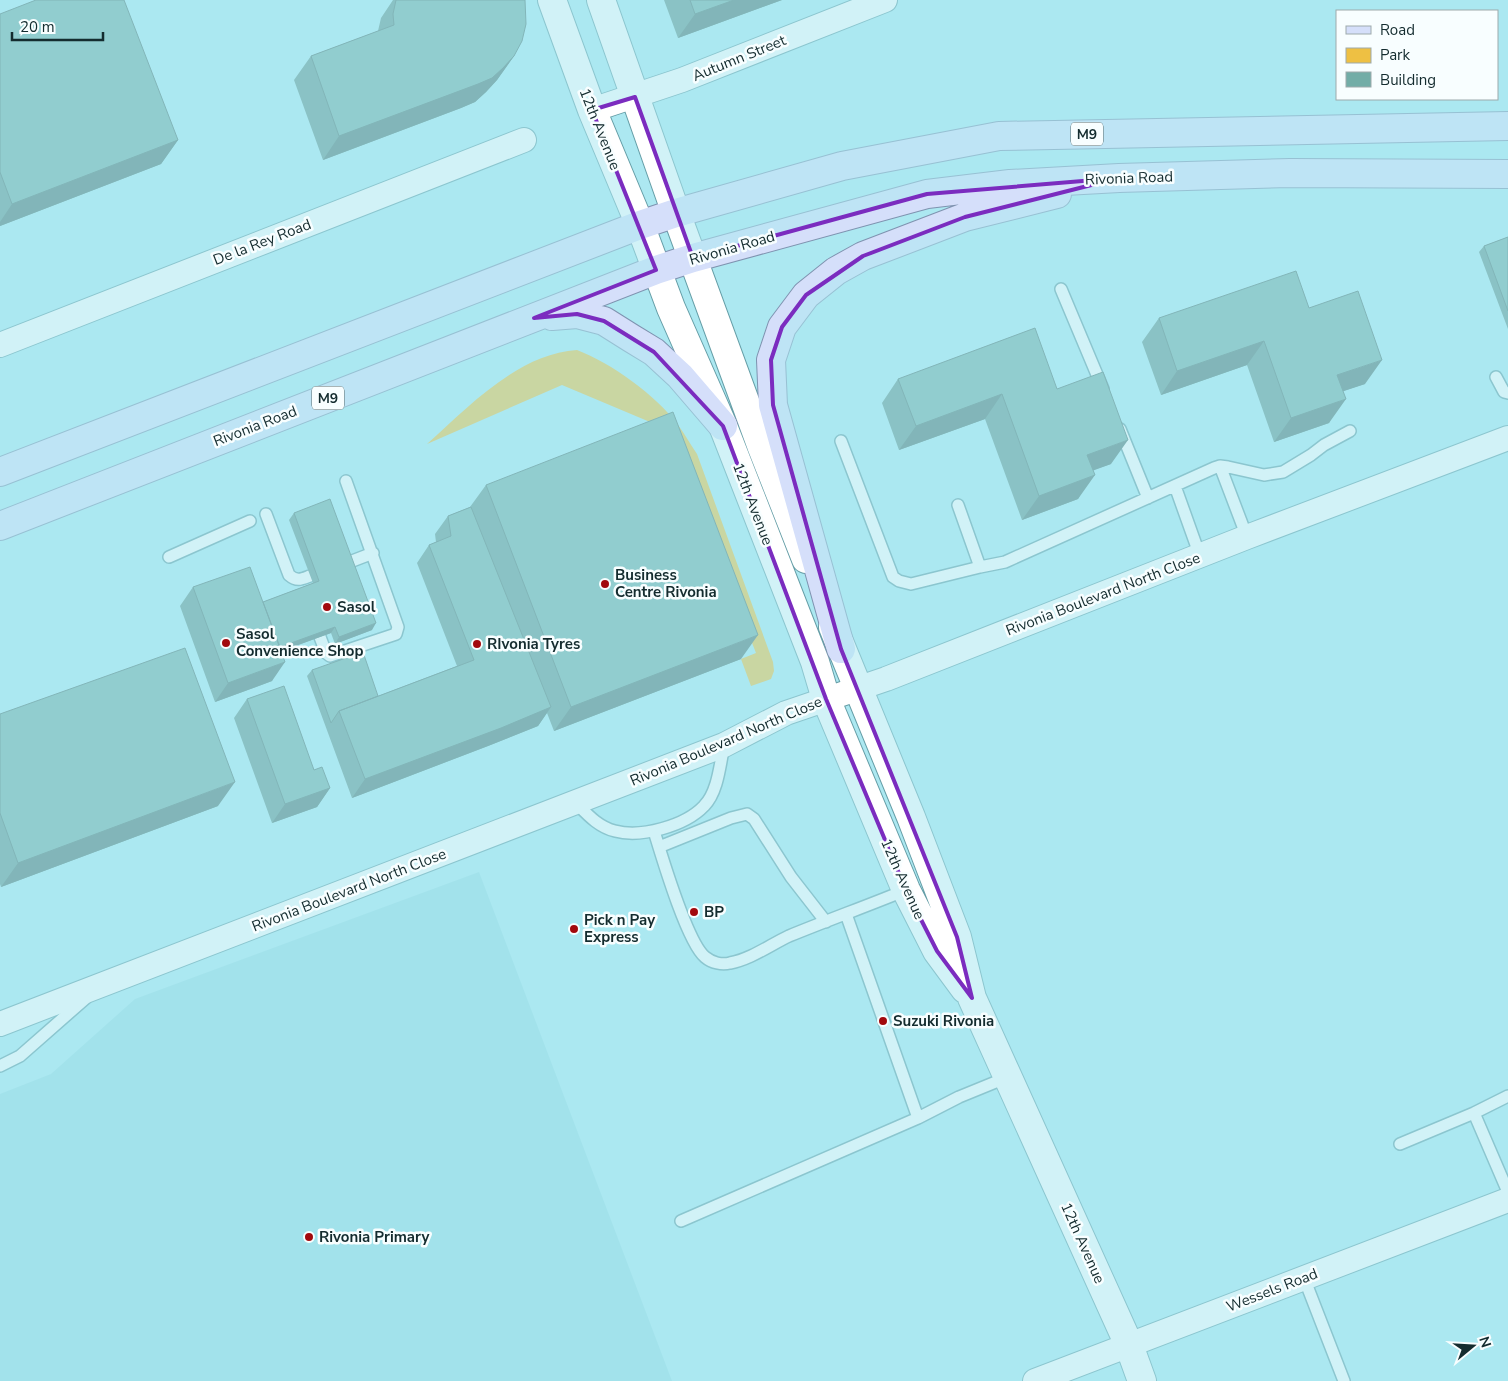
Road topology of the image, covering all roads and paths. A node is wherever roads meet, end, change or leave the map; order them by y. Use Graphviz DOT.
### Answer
graph roads {
  1 [pos="552,0"];
  2 [pos="601,0"];
  3 [pos="885,0"];
  4 [pos="635,96"];
  5 [pos="592,110"];
  6 [pos="1508,126"];
  7 [pos="524,140"];
  8 [pos="1508,174"];
  9 [pos="1119,178"];
  10 [pos="676,213"];
  11 [pos="640,225"];
  12 [pos="693,258"];
  13 [pos="656,270"];
  14 [pos="1061,289"];
  15 [pos="534,318"];
  16 [pos="0,344"];
  17 [pos="1496,377"];
  18 [pos="1508,393"];
  19 [pos="1107,398"];
  20 [pos="1114,416"];
  21 [pos="723,426"];
  22 [pos="1350,431"];
  23 [pos="1508,438"];
  24 [pos="841,441"];
  25 [pos="1220,466"];
  26 [pos="0,472"];
  27 [pos="346,481"];
  28 [pos="1175,486"];
  29 [pos="1148,498"];
  30 [pos="958,505"];
  31 [pos="266,514"];
  32 [pos="250,521"];
  33 [pos="0,526"];
  34 [pos="1247,537"];
  35 [pos="373,553"];
  36 [pos="1200,556"];
  37 [pos="169,557"];
  38 [pos="347,563"];
  39 [pos="980,568"];
  40 [pos="310,576"];
  41 [pos="299,580"];
  42 [pos="302,592"];
  43 [pos="320,637"];
  44 [pos="842,649"];
  45 [pos="858,688"];
  46 [pos="826,699"];
  47 [pos="724,745"];
  48 [pos="575,802"];
  49 [pos="654,831"];
  50 [pos="659,847"];
  51 [pos="906,890"];
  52 [pos="846,914"];
  53 [pos="826,922"];
  54 [pos="101,985"];
  55 [pos="972,998"];
  56 [pos="0,1024"];
  57 [pos="0,1066"];
  58 [pos="1008,1077"];
  59 [pos="1508,1096"];
  60 [pos="1474,1113"];
  61 [pos="918,1118"];
  62 [pos="1400,1144"];
  63 [pos="1508,1192"];
  64 [pos="1508,1200"];
  65 [pos="681,1221"];
  66 [pos="1304,1278"];
  67 [pos="1129,1345"];
  68 [pos="1035,1381"];
  69 [pos="1142,1381"];
  70 [pos="1344,1381"];
  1 -- 5 [label="main road, 12th Avenue"];
  2 -- 4 [label="main road, 12th Avenue"];
  3 -- 4 [label="street, Autumn Street"];
  4 -- 5 [label="street, Autumn Street"];
  4 -- 10 [label="main road, 12th Avenue"];
  5 -- 11 [label="main road, 12th Avenue"];
  6 -- 10 [label="main road, M9"];
  7 -- 16 [label="street, De la Rey Road"];
  8 -- 9 [label="main road, Rivonia Road / M9"];
  9 -- 12 [label="main road, Rivonia Road / M9"];
  9 -- 44 [label="main road"];
  10 -- 11 [label="main road, M9"];
  10 -- 12 [label="main road, 12th Avenue"];
  11 -- 13 [label="main road, 12th Avenue"];
  11 -- 26 [label="main road, M9"];
  12 -- 13 [label="main road, Rivonia Road / M9"];
  12 -- 44 [label="main road, 12th Avenue"];
  13 -- 15 [label="main road, Rivonia Road / M9"];
  13 -- 21 [label="main road, 12th Avenue"];
  14 -- 19 [label="lane"];
  15 -- 21 [label="main road"];
  15 -- 33 [label="main road, Rivonia Road / M9"];
  17 -- 18 [label="lane"];
  20 -- 29 [label="lane"];
  21 -- 46 [label="main road, 12th Avenue"];
  22 -- 25 [label="lane"];
  23 -- 34 [label="street, Rivonia Boulevard North Close"];
  24 -- 39 [label="lane"];
  25 -- 28 [label="lane"];
  25 -- 34 [label="lane"];
  27 -- 35 [label="lane"];
  28 -- 29 [label="lane"];
  28 -- 36 [label="lane"];
  29 -- 39 [label="lane"];
  30 -- 39 [label="lane"];
  31 -- 41 [label="lane"];
  32 -- 37 [label="lane"];
  34 -- 36 [label="street, Rivonia Boulevard North Close"];
  35 -- 38 [label="lane"];
  35 -- 43 [label="lane"];
  36 -- 45 [label="street, Rivonia Boulevard North Close"];
  40 -- 41 [label="lane"];
  41 -- 42 [label="lane"];
  44 -- 45 [label="main road, 12th Avenue"];
  45 -- 46 [label="street, Rivonia Boulevard North Close"];
  45 -- 55 [label="main road, 12th Avenue"];
  46 -- 47 [label="street, Rivonia Boulevard North Close"];
  46 -- 51 [label="main road, 12th Avenue"];
  47 -- 48 [label="street, Rivonia Boulevard North Close"];
  47 -- 49 [label="lane"];
  48 -- 49 [label="lane"];
  48 -- 54 [label="street, Rivonia Boulevard North Close"];
  49 -- 50 [label="lane"];
  50 -- 53 [label="lane"];
  50 -- 53 [label="lane"];
  51 -- 52 [label="lane"];
  51 -- 55 [label="main road, 12th Avenue"];
  52 -- 53 [label="lane"];
  52 -- 61 [label="lane"];
  54 -- 56 [label="street, Rivonia Boulevard North Close"];
  54 -- 57 [label="lane"];
  55 -- 58 [label="main road, 12th Avenue"];
  58 -- 61 [label="lane"];
  58 -- 67 [label="main road, 12th Avenue"];
  59 -- 60 [label="lane"];
  60 -- 62 [label="lane"];
  60 -- 63 [label="lane"];
  61 -- 65 [label="lane"];
  64 -- 66 [label="street, Wessels Road"];
  66 -- 67 [label="street, Wessels Road"];
  66 -- 70 [label="lane"];
  67 -- 68 [label="street, Wessels Road"];
  67 -- 69 [label="main road, 12th Avenue"];
}
